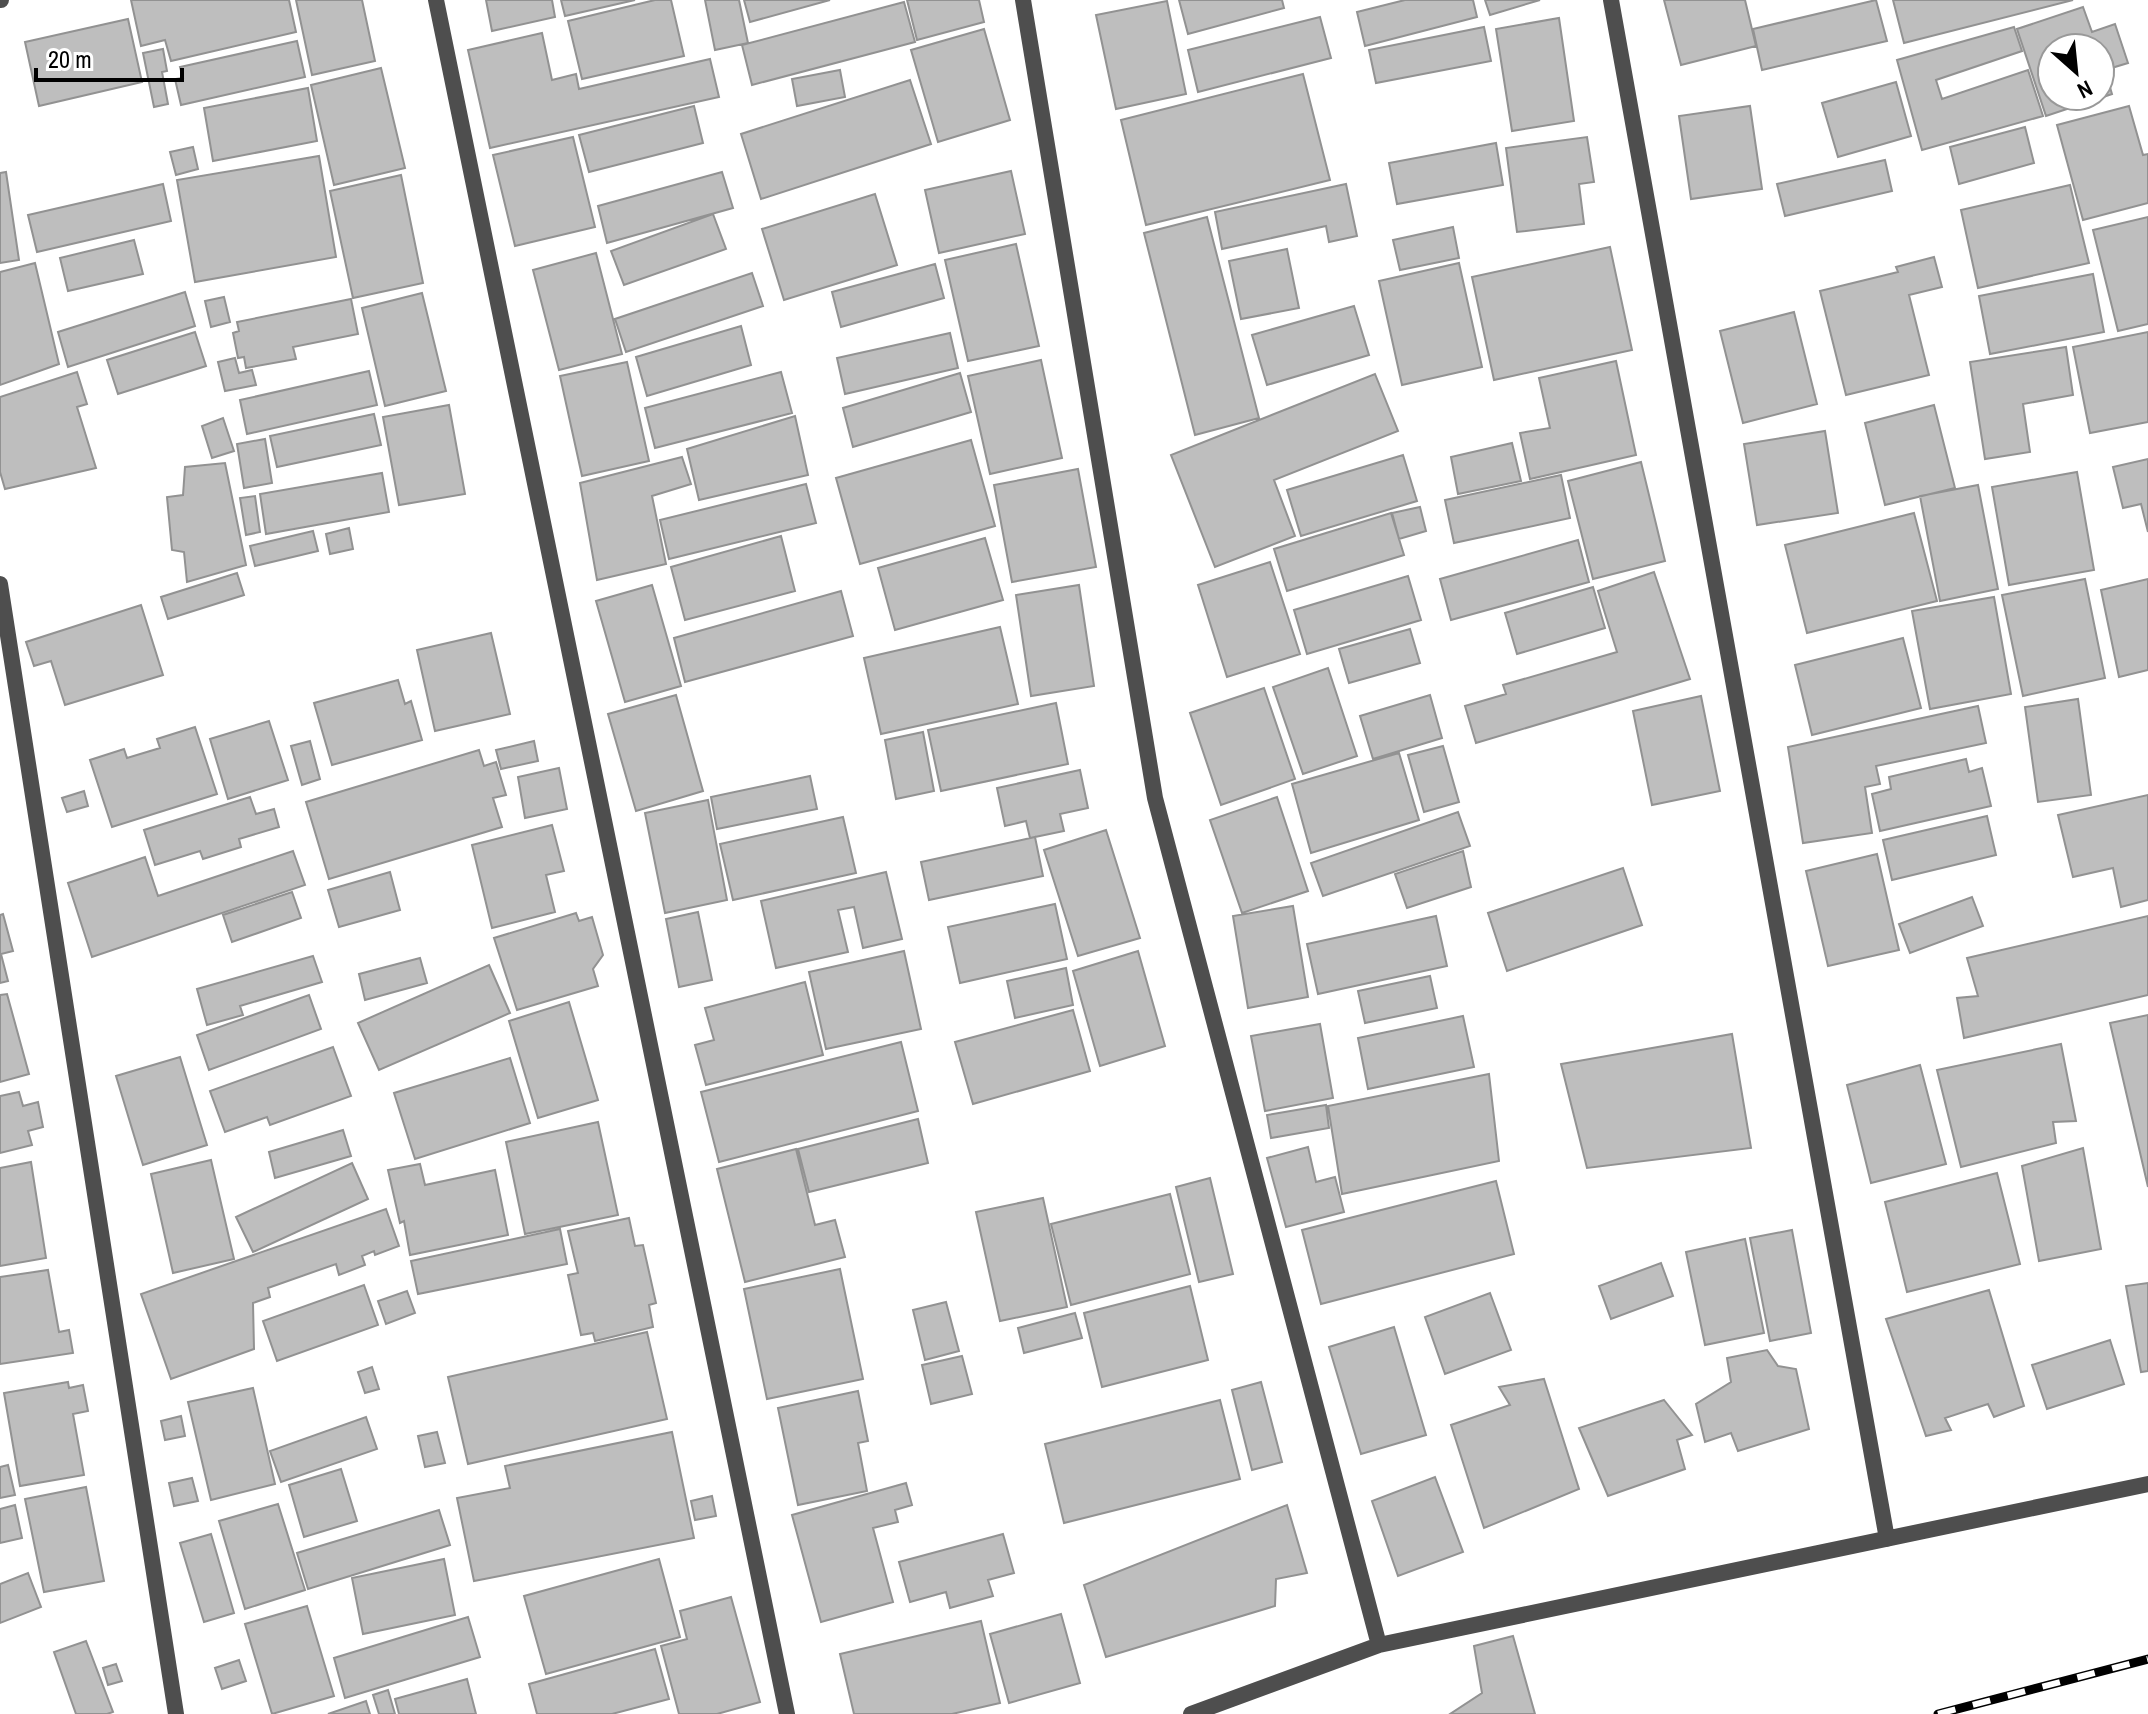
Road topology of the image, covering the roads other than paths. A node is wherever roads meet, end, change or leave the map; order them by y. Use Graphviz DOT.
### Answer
graph roads {
  1 [pos="436,0"];
  2 [pos="1023,0"];
  3 [pos="1611,0"];
  4 [pos="0,584"];
  5 [pos="2148,1484"];
  6 [pos="1887,1539"];
  7 [pos="1379,1645"];
  8 [pos="176,1714"];
  9 [pos="787,1714"];
  10 [pos="1191,1714"];
  1 -- 9 [label="street"];
  2 -- 7 [label="street"];
  3 -- 6 [label="street"];
  4 -- 8 [label="street"];
  5 -- 6 [label="street"];
  6 -- 7 [label="street"];
  7 -- 10 [label="street"];
}
